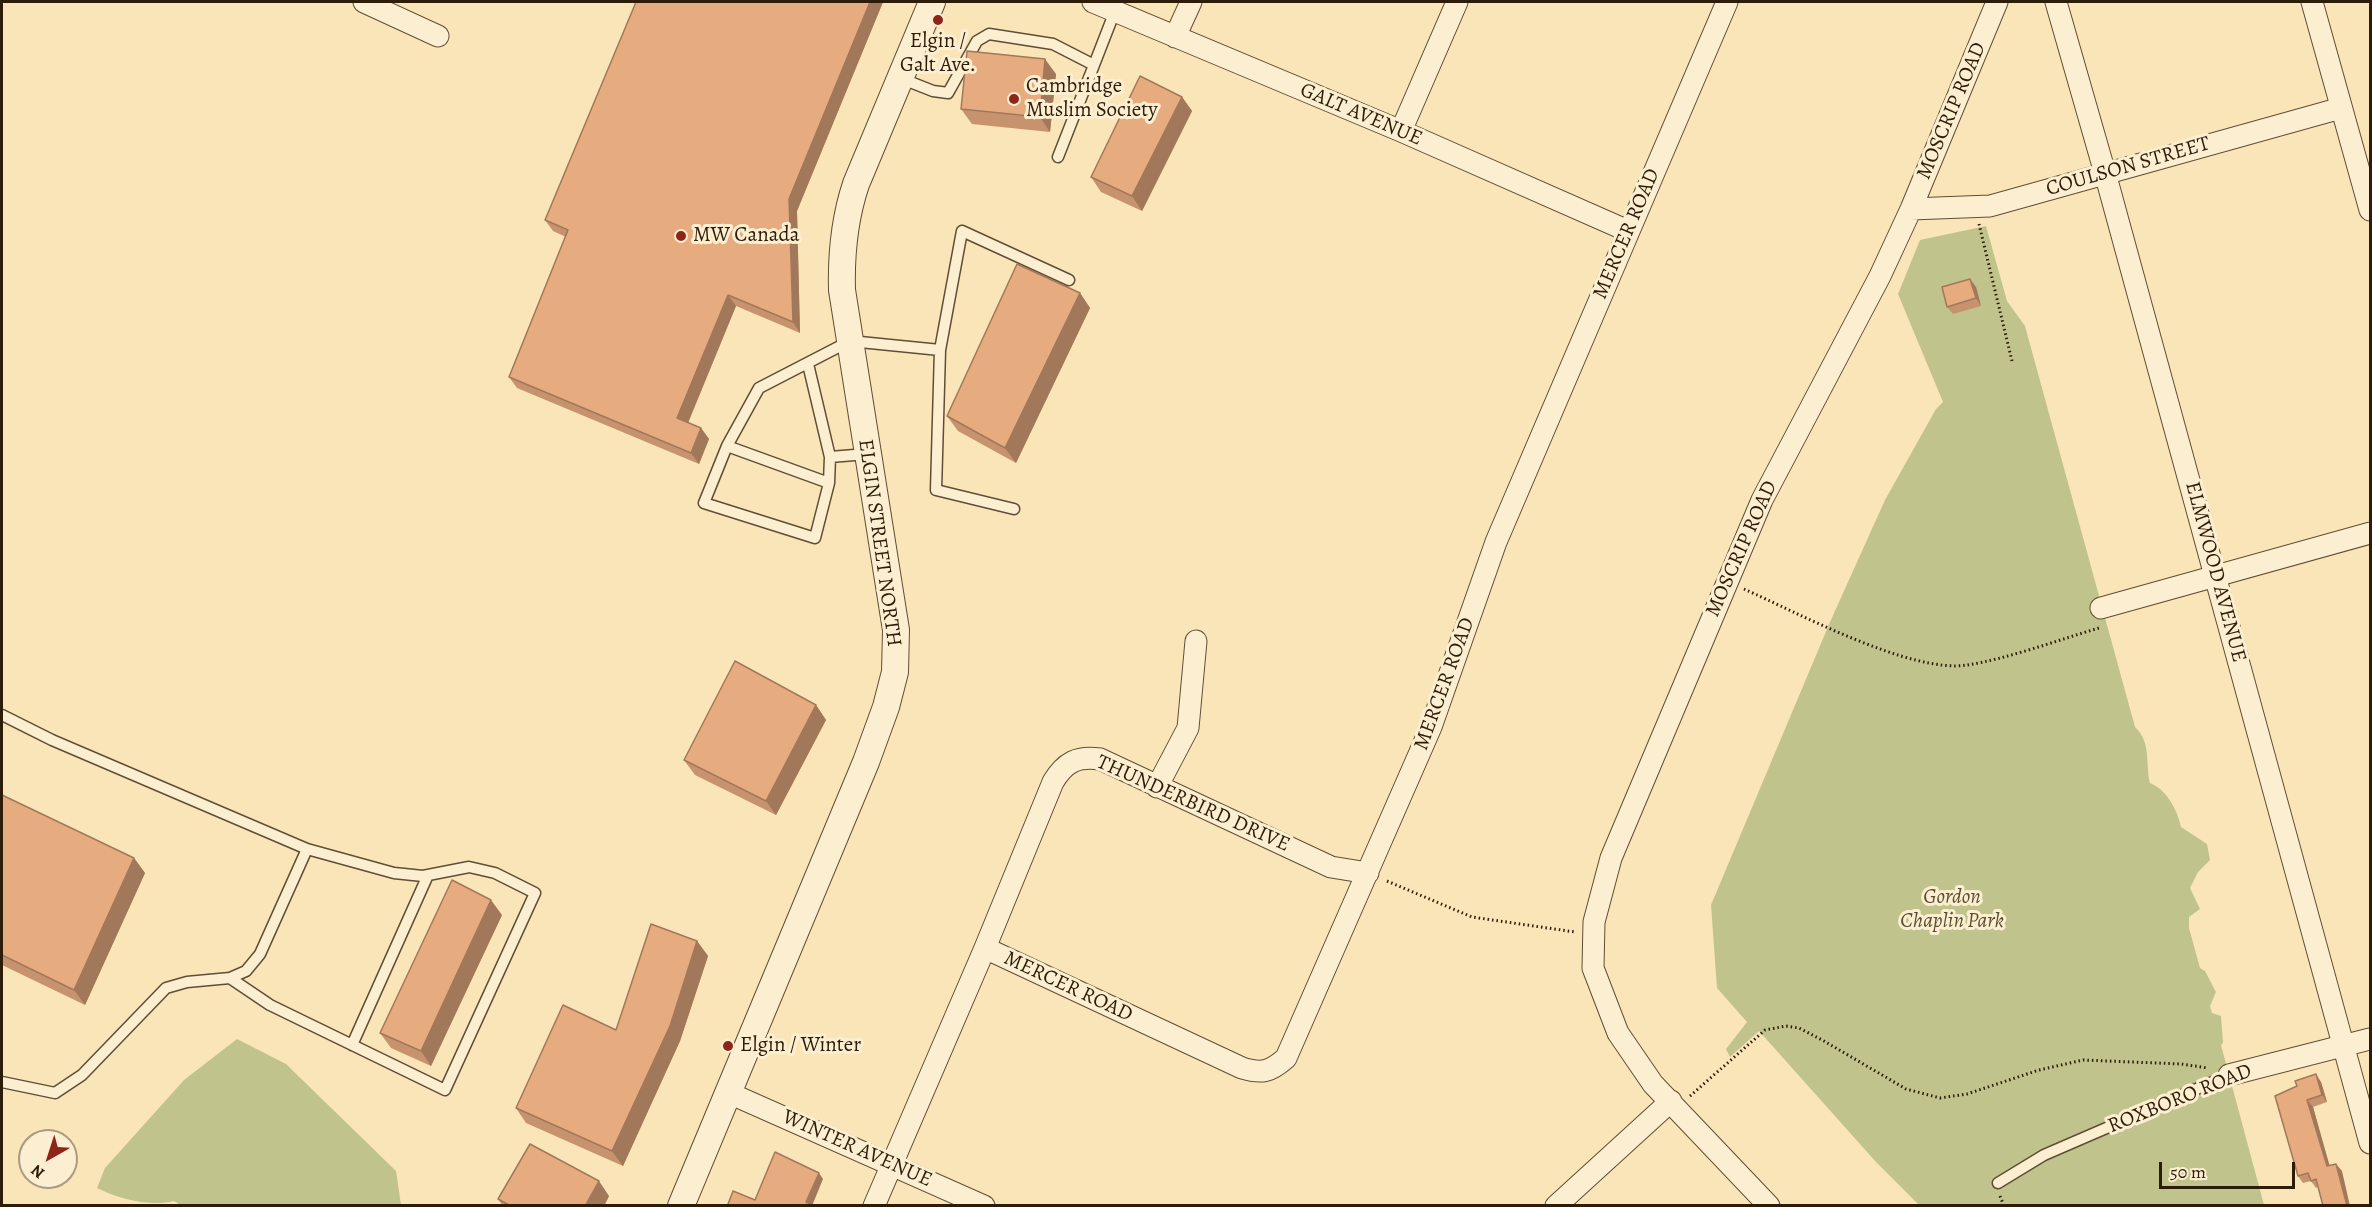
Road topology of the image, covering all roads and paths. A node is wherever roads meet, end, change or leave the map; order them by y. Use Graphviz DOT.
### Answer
graph roads {
  1 [pos="364,2"];
  2 [pos="932,2"];
  3 [pos="1093,2"];
  4 [pos="1191,2"];
  5 [pos="1457,2"];
  6 [pos="1727,2"];
  7 [pos="1997,2"];
  8 [pos="2055,2"];
  9 [pos="2312,2"];
  10 [pos="1115,11"];
  11 [pos="438,36"];
  12 [pos="1175,37"];
  13 [pos="1094,65"];
  14 [pos="900,78"];
  15 [pos="2341,108"];
  16 [pos="1401,131"];
  17 [pos="1058,157"];
  18 [pos="2105,173"];
  19 [pos="1911,208"];
  20 [pos="1974,208"];
  21 [pos="2370,210"];
  22 [pos="1628,231"];
  23 [pos="1069,280"];
  24 [pos="850,341"];
  25 [pos="940,350"];
  26 [pos="2012,361"];
  27 [pos="808,364"];
  28 [pos="727,446"];
  29 [pos="868,454"];
  30 [pos="830,457"];
  31 [pos="829,483"];
  32 [pos="1014,509"];
  33 [pos="2370,532"];
  34 [pos="2216,576"];
  35 [pos="1727,582"];
  36 [pos="2101,618"];
  37 [pos="1196,641"];
  38 [pos="2,715"];
  39 [pos="1157,787"];
  40 [pos="307,849"];
  41 [pos="428,875"];
  42 [pos="1378,877"];
  43 [pos="1592,934"];
  44 [pos="985,948"];
  45 [pos="230,978"];
  46 [pos="2370,1039"];
  47 [pos="352,1045"];
  48 [pos="2344,1046"];
  49 [pos="2221,1072"];
  50 [pos="2,1082"];
  51 [pos="729,1093"];
  52 [pos="1671,1101"];
  53 [pos="2370,1143"];
  54 [pos="892,1164"];
  55 [pos="1998,1183"];
  56 [pos="681,1206"];
  57 [pos="874,1206"];
  58 [pos="984,1206"];
  59 [pos="1556,1206"];
  60 [pos="1769,1206"];
  1 -- 11 [label="street"];
  2 -- 14 [label="street, ELGIN STREET NORTH"];
  3 -- 10 [label="street, GALT AVENUE"];
  4 -- 12 [label="street"];
  5 -- 16 [label="street"];
  6 -- 22 [label="street, MERCER ROAD"];
  7 -- 19 [label="street, MOSCRIP ROAD"];
  8 -- 18 [label="street, ELMWOOD AVENUE"];
  9 -- 15 [label="street"];
  10 -- 12 [label="street, GALT AVENUE"];
  10 -- 13 [label="lane"];
  12 -- 16 [label="street, GALT AVENUE"];
  13 -- 14 [label="lane"];
  13 -- 17 [label="lane"];
  14 -- 24 [label="street, ELGIN STREET NORTH"];
  15 -- 18 [label="street, COULSON STREET"];
  15 -- 21 [label="street"];
  16 -- 22 [label="street, GALT AVENUE"];
  18 -- 20 [label="street, COULSON STREET"];
  18 -- 34 [label="street, ELMWOOD AVENUE"];
  19 -- 20 [label="street, COULSON STREET"];
  19 -- 35 [label="street, MOSCRIP ROAD"];
  20 -- 26 [label="path"];
  22 -- 42 [label="street, MERCER ROAD"];
  23 -- 25 [label="lane"];
  24 -- 25 [label="lane"];
  24 -- 27 [label="lane"];
  24 -- 29 [label="street, ELGIN STREET NORTH"];
  25 -- 32 [label="lane"];
  27 -- 28 [label="lane"];
  27 -- 30 [label="lane"];
  28 -- 31 [label="lane"];
  28 -- 31 [label="lane"];
  29 -- 30 [label="lane"];
  29 -- 51 [label="street, ELGIN STREET NORTH"];
  30 -- 31 [label="lane"];
  33 -- 34 [label="street"];
  34 -- 36 [label="street"];
  34 -- 48 [label="street, ELMWOOD AVENUE"];
  35 -- 36 [label="path"];
  35 -- 43 [label="street, MOSCRIP ROAD"];
  37 -- 39 [label="street"];
  38 -- 40 [label="lane"];
  39 -- 42 [label="street, THUNDERBIRD DRIVE"];
  39 -- 44 [label="street, THUNDERBIRD DRIVE"];
  40 -- 41 [label="lane"];
  40 -- 45 [label="lane"];
  41 -- 47 [label="lane"];
  41 -- 47 [label="lane"];
  42 -- 43 [label="path"];
  42 -- 44 [label="street, MERCER ROAD"];
  43 -- 52 [label="street, MOSCRIP ROAD"];
  44 -- 54 [label="street, THUNDERBIRD DRIVE"];
  45 -- 47 [label="lane"];
  45 -- 50 [label="lane"];
  46 -- 48 [label="street, ROXBORO ROAD"];
  48 -- 49 [label="street, ROXBORO ROAD"];
  48 -- 53 [label="street, ELMWOOD AVENUE"];
  49 -- 52 [label="path"];
  49 -- 55 [label="lane, ROXBORO ROAD"];
  51 -- 54 [label="street, WINTER AVENUE"];
  51 -- 56 [label="street, ELGIN STREET NORTH"];
  52 -- 59 [label="street"];
  52 -- 60 [label="street, MOSCRIP ROAD"];
  54 -- 57 [label="street, THUNDERBIRD DRIVE"];
  54 -- 58 [label="street, WINTER AVENUE"];
}
